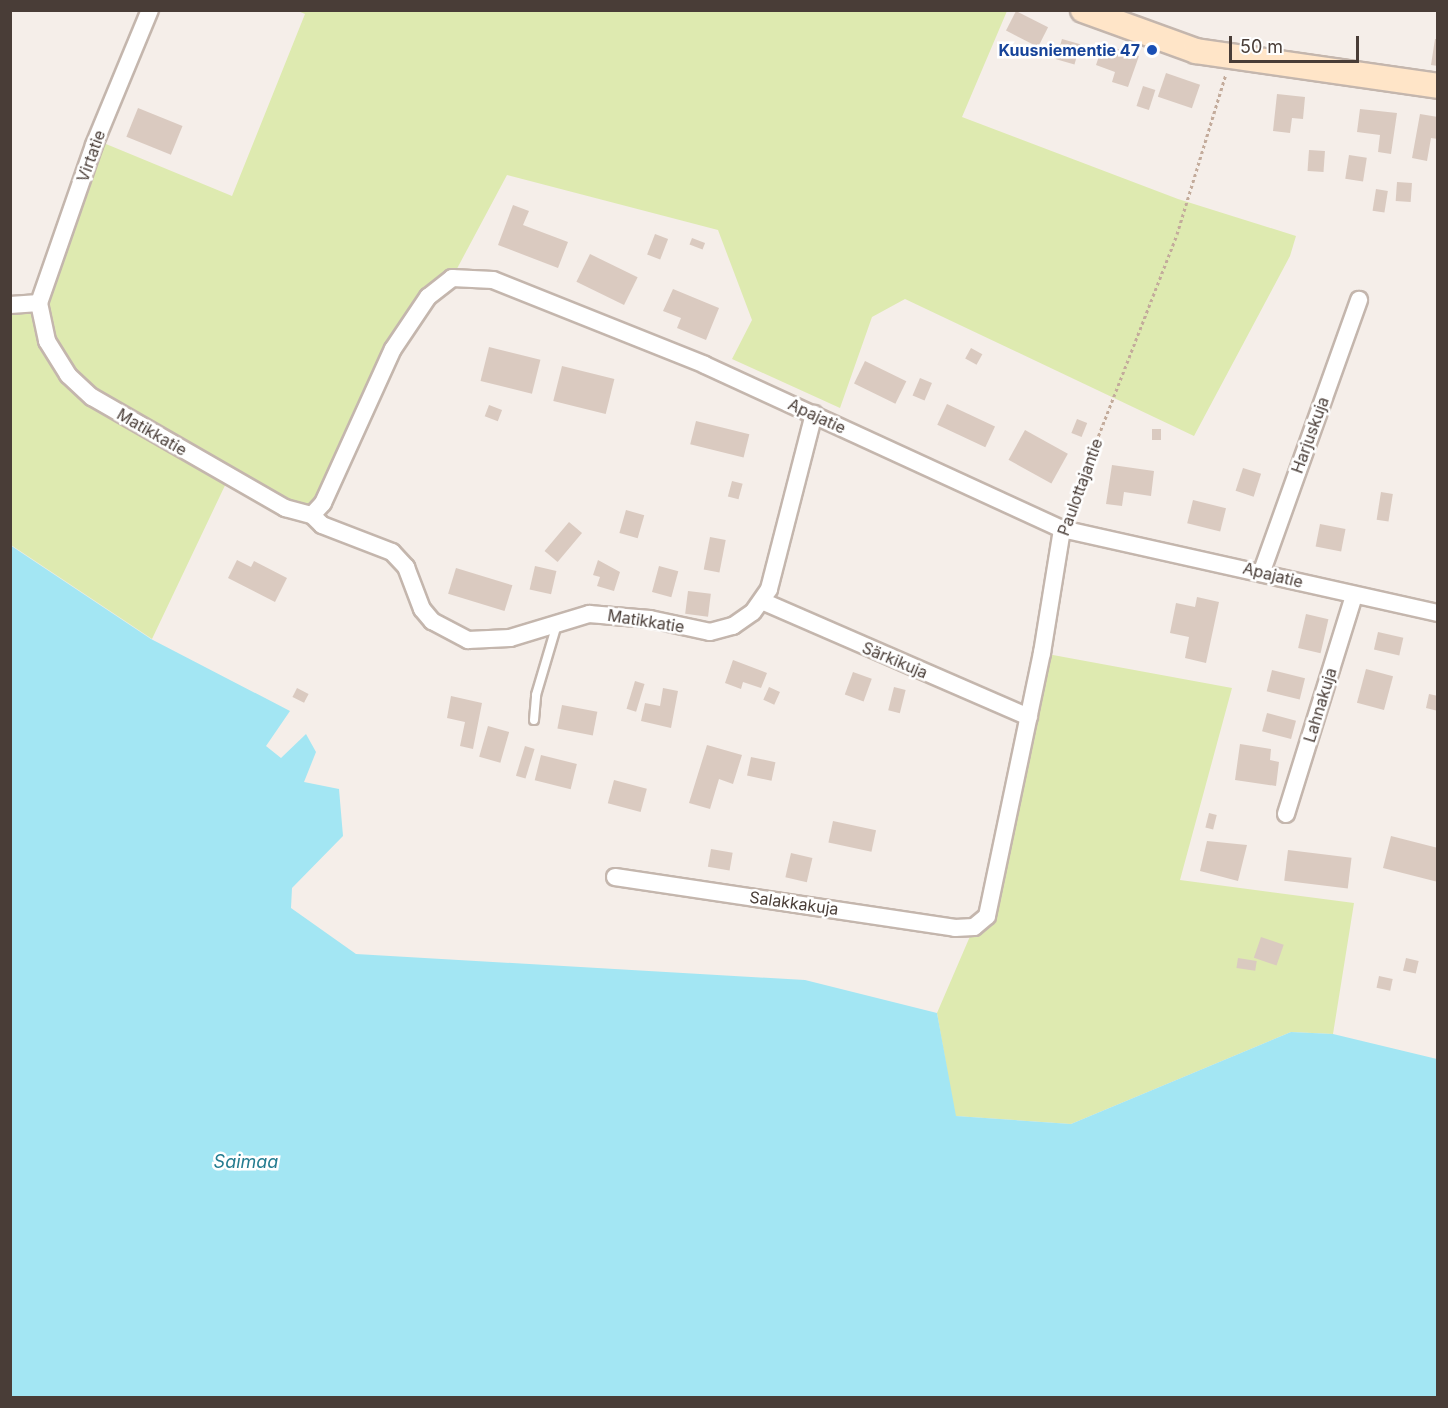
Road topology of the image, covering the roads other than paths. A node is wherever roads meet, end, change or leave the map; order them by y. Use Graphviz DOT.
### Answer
graph roads {
  1 [pos="150,10"];
  2 [pos="1083,10"];
  3 [pos="1437,86"];
  4 [pos="1359,300"];
  5 [pos="39,303"];
  6 [pos="10,305"];
  7 [pos="814,414"];
  8 [pos="317,509"];
  9 [pos="1062,529"];
  10 [pos="1262,571"];
  11 [pos="1354,596"];
  12 [pos="762,601"];
  13 [pos="1437,613"];
  14 [pos="558,621"];
  15 [pos="1029,717"];
  16 [pos="534,720"];
  17 [pos="1286,814"];
  18 [pos="615,877"];
  19 [pos="974,927"];
  1 -- 5 [label="street, Virtatie"];
  2 -- 3 [label="street"];
  4 -- 10 [label="street, Harjuskuja"];
  5 -- 6 [label="street"];
  5 -- 8 [label="street, Matikkatie"];
  7 -- 8 [label="street, Apajatie"];
  7 -- 9 [label="street, Apajatie"];
  7 -- 12 [label="street"];
  8 -- 14 [label="street, Matikkatie"];
  9 -- 10 [label="street, Apajatie"];
  9 -- 15 [label="street, Paulottajantie"];
  10 -- 11 [label="street, Apajatie"];
  11 -- 13 [label="street, Apajatie"];
  11 -- 17 [label="street, Lahnakuja"];
  12 -- 14 [label="street, Matikkatie"];
  12 -- 15 [label="street, Särkikuja"];
  14 -- 16 [label="lane"];
  15 -- 19 [label="street, Paulottajantie"];
  18 -- 19 [label="street, Salakkakuja"];
}
